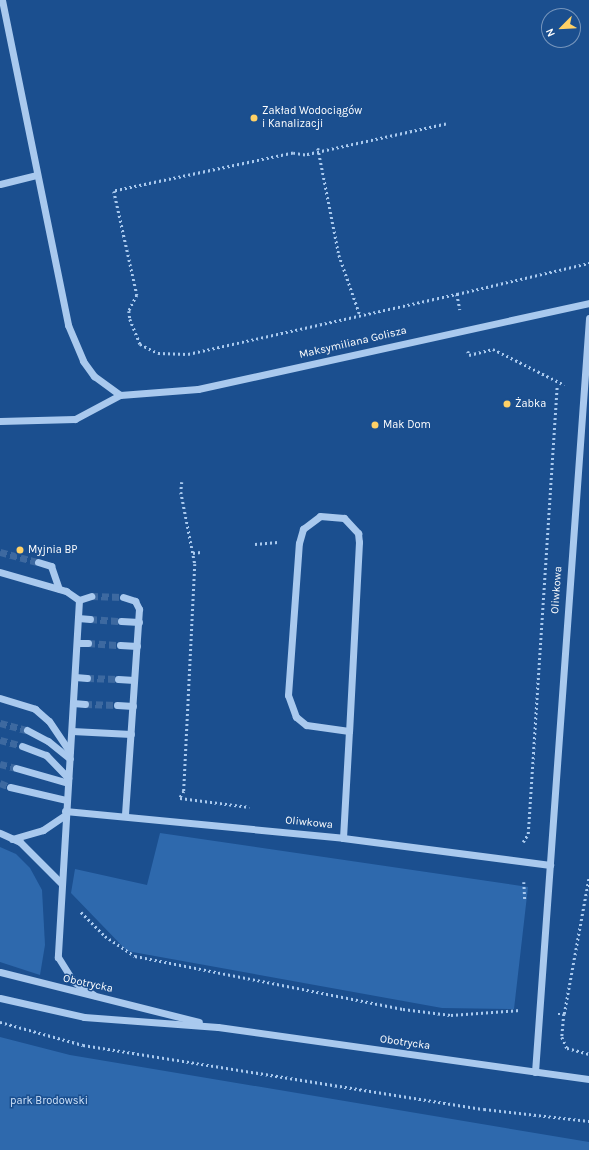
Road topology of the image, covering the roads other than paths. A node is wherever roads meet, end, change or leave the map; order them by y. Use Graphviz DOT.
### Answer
graph roads {
  1 [pos="2,0"];
  2 [pos="35,175"];
  3 [pos="0,184"];
  4 [pos="589,303"];
  5 [pos="589,318"];
  6 [pos="120,395"];
  7 [pos="0,421"];
  8 [pos="38,562"];
  9 [pos="0,572"];
  10 [pos="59,589"];
  11 [pos="91,596"];
  12 [pos="123,597"];
  13 [pos="79,600"];
  14 [pos="78,618"];
  15 [pos="90,619"];
  16 [pos="121,621"];
  17 [pos="139,622"];
  18 [pos="77,643"];
  19 [pos="88,643"];
  20 [pos="120,645"];
  21 [pos="137,646"];
  22 [pos="75,677"];
  23 [pos="86,678"];
  24 [pos="118,679"];
  25 [pos="134,680"];
  26 [pos="0,698"];
  27 [pos="73,703"];
  28 [pos="85,704"];
  29 [pos="117,705"];
  30 [pos="133,706"];
  31 [pos="27,730"];
  32 [pos="72,731"];
  33 [pos="349,731"];
  34 [pos="131,734"];
  35 [pos="22,746"];
  36 [pos="70,752"];
  37 [pos="70,759"];
  38 [pos="16,768"];
  39 [pos="68,780"];
  40 [pos="10,787"];
  41 [pos="66,800"];
  42 [pos="65,813"];
  43 [pos="125,815"];
  44 [pos="0,833"];
  45 [pos="12,838"];
  46 [pos="343,838"];
  47 [pos="550,865"];
  48 [pos="62,884"];
  49 [pos="0,972"];
  50 [pos="94,995"];
  51 [pos="0,998"];
  52 [pos="218,1027"];
  53 [pos="535,1072"];
  54 [pos="589,1079"];
  1 -- 2 [label="street"];
  2 -- 3 [label="street"];
  2 -- 6 [label="street"];
  4 -- 6 [label="street, Maksymiliana Golisza"];
  5 -- 47 [label="street, Oliwkowa"];
  6 -- 7 [label="street"];
  8 -- 10 [label="street"];
  9 -- 10 [label="street"];
  10 -- 13 [label="street"];
  11 -- 13 [label="street"];
  12 -- 17 [label="street"];
  13 -- 14 [label="street"];
  14 -- 15 [label="street"];
  14 -- 18 [label="street"];
  16 -- 17 [label="street"];
  17 -- 21 [label="street"];
  18 -- 19 [label="street"];
  18 -- 22 [label="street"];
  20 -- 21 [label="street"];
  21 -- 25 [label="street"];
  22 -- 23 [label="street"];
  22 -- 27 [label="street"];
  24 -- 25 [label="street"];
  25 -- 30 [label="street"];
  26 -- 36 [label="street"];
  27 -- 28 [label="street"];
  27 -- 32 [label="street"];
  29 -- 30 [label="street"];
  30 -- 34 [label="street"];
  31 -- 37 [label="street"];
  32 -- 34 [label="street"];
  32 -- 36 [label="street"];
  33 -- 33 [label="street"];
  33 -- 46 [label="street"];
  34 -- 43 [label="street"];
  35 -- 39 [label="street"];
  36 -- 37 [label="street"];
  37 -- 39 [label="street"];
  38 -- 39 [label="street"];
  39 -- 41 [label="street"];
  40 -- 41 [label="street"];
  41 -- 42 [label="street"];
  42 -- 43 [label="street, Oliwkowa"];
  42 -- 45 [label="street"];
  42 -- 48 [label="street"];
  43 -- 46 [label="street, Oliwkowa"];
  44 -- 45 [label="street"];
  45 -- 48 [label="street"];
  46 -- 47 [label="street, Oliwkowa"];
  47 -- 53 [label="street, Oliwkowa"];
  48 -- 50 [label="street"];
  49 -- 50 [label="street, Obotrycka"];
  50 -- 52 [label="street, Obotrycka"];
  51 -- 52 [label="street, Obotrycka"];
  52 -- 53 [label="street, Obotrycka"];
  53 -- 54 [label="street, Obotrycka"];
}
